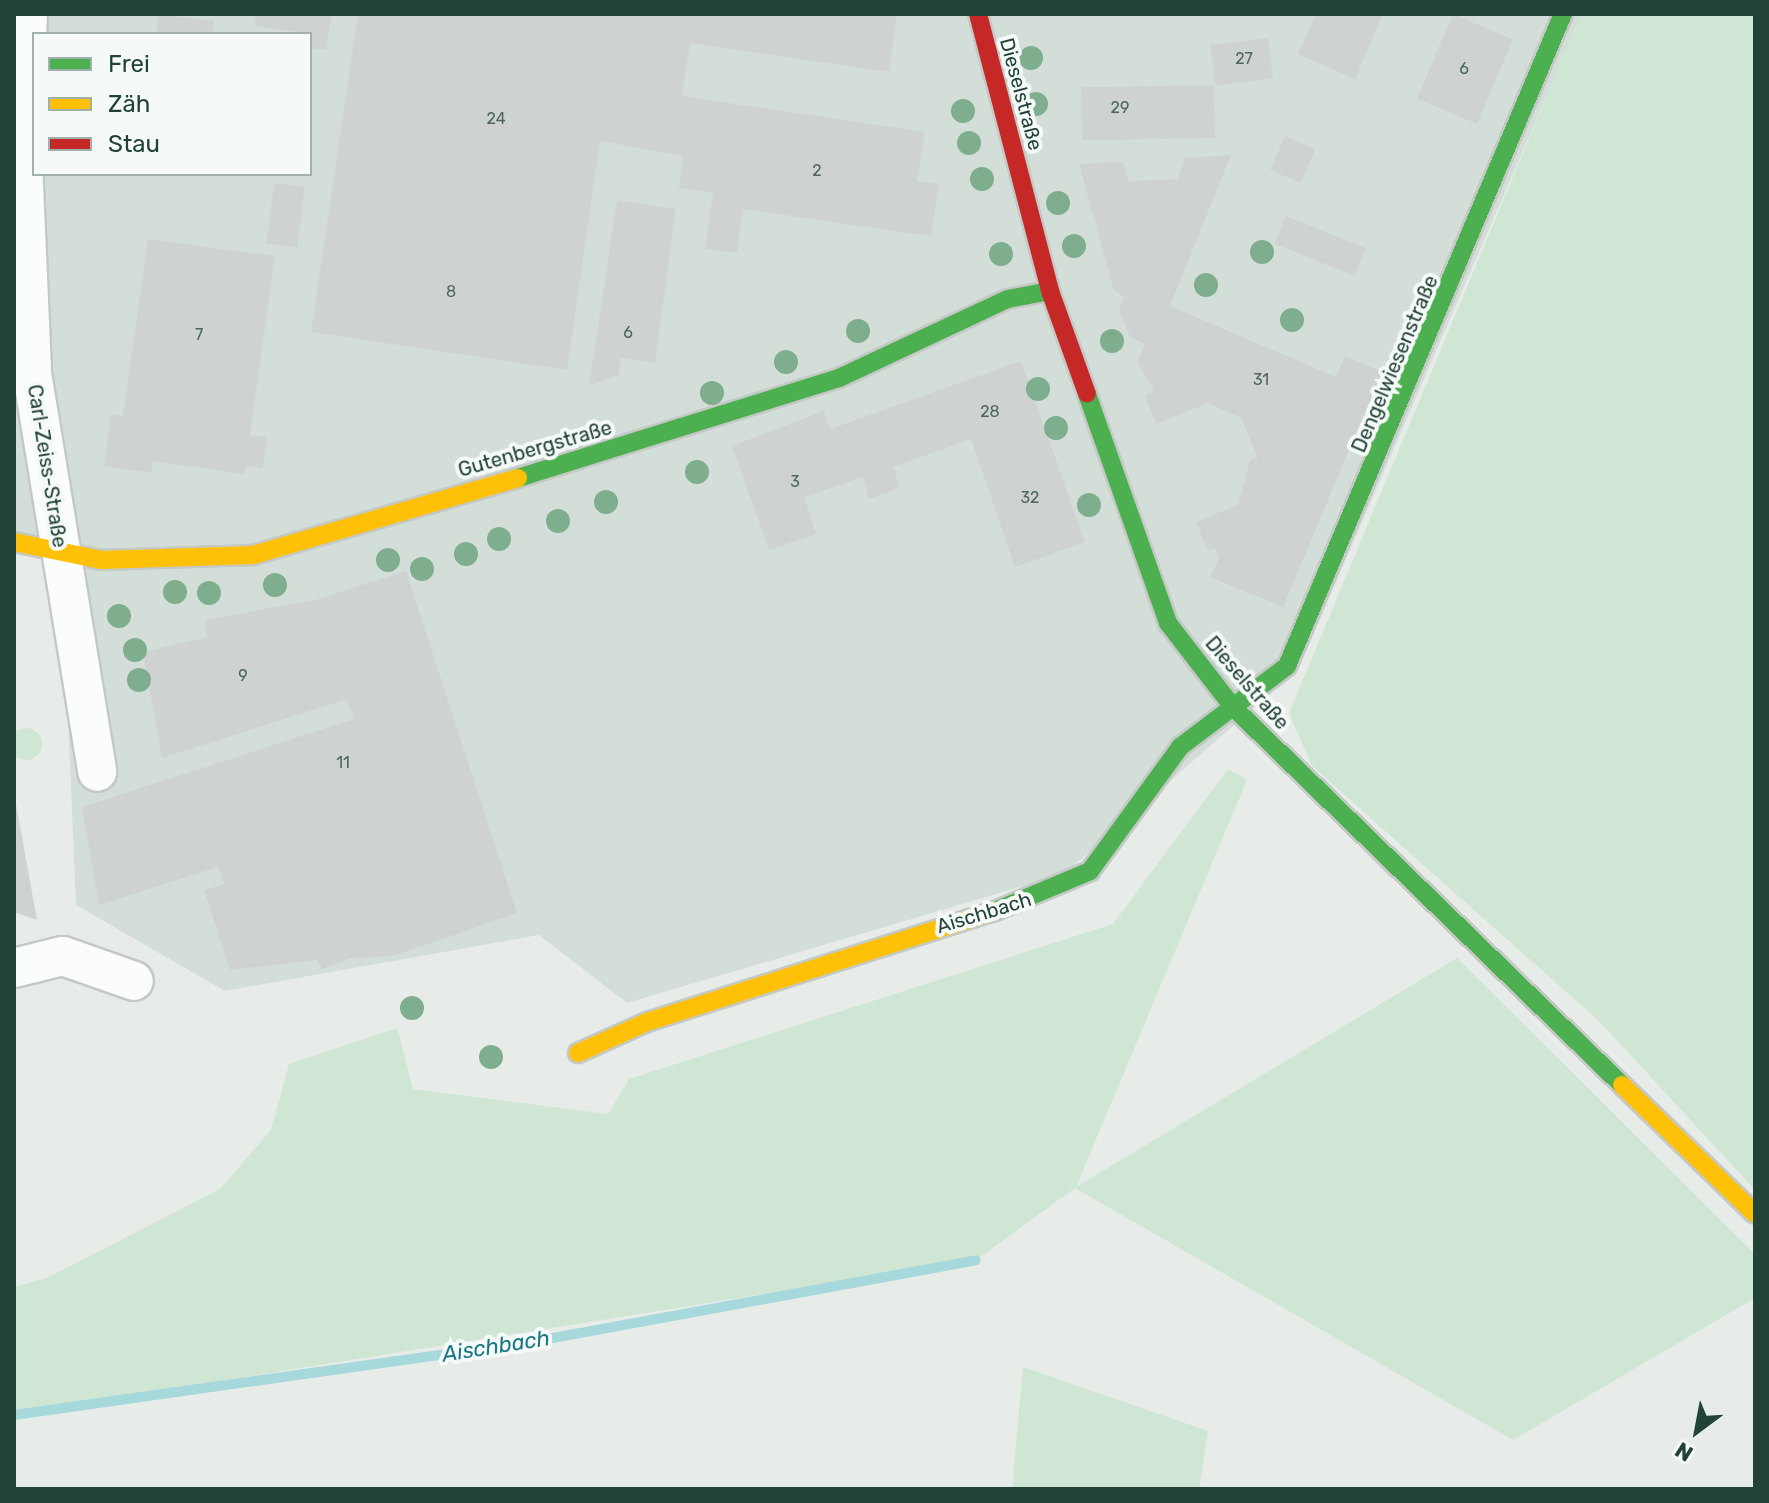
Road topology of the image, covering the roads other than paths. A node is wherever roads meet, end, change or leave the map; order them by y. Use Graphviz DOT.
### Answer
graph roads {
  1 [pos="28,14"];
  2 [pos="978,14"];
  3 [pos="1563,14"];
  4 [pos="1050,291"];
  5 [pos="14,542"];
  6 [pos="61,552"];
  7 [pos="1233,707"];
  8 [pos="97,772"];
  9 [pos="14,968"];
  10 [pos="134,981"];
  11 [pos="578,1053"];
  12 [pos="1755,1214"];
  1 -- 6 [label="street, Carl-Zeiss-Straße"];
  2 -- 4 [label="street, Dieselstraße"];
  3 -- 7 [label="street, Dengelwiesenstraße"];
  4 -- 6 [label="street, Gutenbergstraße"];
  4 -- 7 [label="street, Dieselstraße"];
  5 -- 6 [label="street, Gutenbergstraße"];
  6 -- 8 [label="street, Carl-Zeiss-Straße"];
  7 -- 11 [label="street, Aischbach"];
  7 -- 12 [label="street, Dieselstraße"];
  9 -- 10 [label="street"];
}
